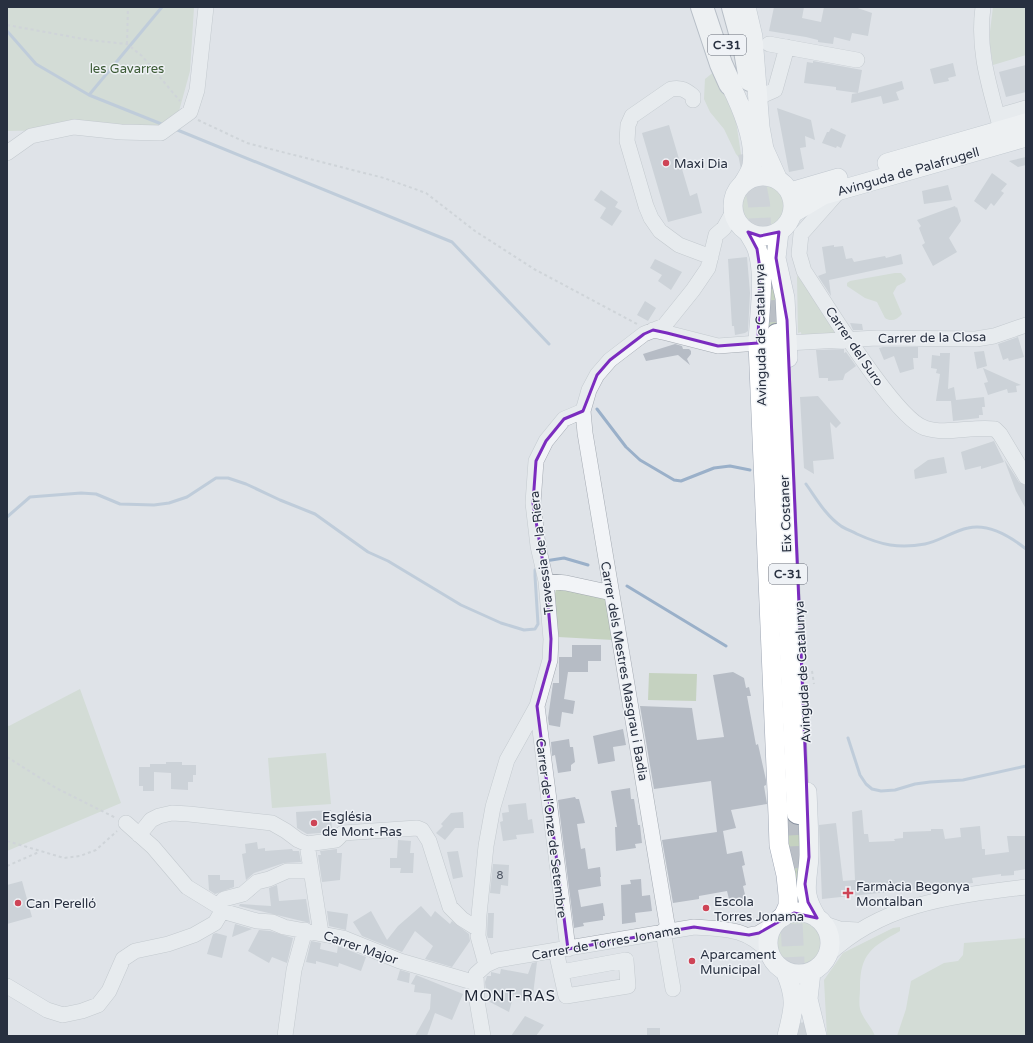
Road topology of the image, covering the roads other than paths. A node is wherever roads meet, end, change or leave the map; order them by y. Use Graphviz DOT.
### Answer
graph roads {
  1 [pos="206,7"];
  2 [pos="702,7"];
  3 [pos="716,7"];
  4 [pos="733,7"];
  5 [pos="746,7"];
  6 [pos="983,7"];
  7 [pos="769,44"];
  8 [pos="787,47"];
  9 [pos="857,60"];
  10 [pos="744,86"];
  11 [pos="693,100"];
  12 [pos="1026,108"];
  13 [pos="999,123"];
  14 [pos="1026,123"];
  15 [pos="1026,137"];
  16 [pos="7,153"];
  17 [pos="744,182"];
  18 [pos="784,186"];
  19 [pos="840,190"];
  20 [pos="793,213"];
  21 [pos="729,220"];
  22 [pos="746,231"];
  23 [pos="779,232"];
  24 [pos="711,257"];
  25 [pos="1026,325"];
  26 [pos="653,330"];
  27 [pos="849,339"];
  28 [pos="772,341"];
  29 [pos="583,411"];
  30 [pos="1026,477"];
  31 [pos="543,570"];
  32 [pos="612,593"];
  33 [pos="537,706"];
  34 [pos="525,727"];
  35 [pos="540,735"];
  36 [pos="792,813"];
  37 [pos="126,823"];
  38 [pos="139,835"];
  39 [pos="307,844"];
  40 [pos="311,872"];
  41 [pos="1026,887"];
  42 [pos="220,908"];
  43 [pos="780,920"];
  44 [pos="819,921"];
  45 [pos="478,929"];
  46 [pos="305,930"];
  47 [pos="857,930"];
  48 [pos="665,931"];
  49 [pos="321,933"];
  50 [pos="749,935"];
  51 [pos="562,950"];
  52 [pos="770,953"];
  53 [pos="828,954"];
  54 [pos="486,965"];
  55 [pos="785,971"];
  56 [pos="561,972"];
  57 [pos="811,972"];
  58 [pos="476,983"];
  59 [pos="7,986"];
  60 [pos="673,989"];
  61 [pos="285,1036"];
  62 [pos="483,1036"];
  63 [pos="787,1036"];
  64 [pos="817,1036"];
  1 -- 16 [label="street"];
  2 -- 10 [label="highway"];
  3 -- 10 [label="highway, C-31"];
  4 -- 10 [label="highway, C-31"];
  5 -- 10 [label="main road"];
  6 -- 13 [label="street"];
  7 -- 8 [label="street"];
  8 -- 9 [label="street"];
  8 -- 10 [label="street"];
  10 -- 17 [label="main road"];
  10 -- 18 [label="main road"];
  11 -- 24 [label="street"];
  12 -- 13 [label="street, Avinguda de Palafrugell"];
  13 -- 14 [label="main road, Avinguda de Palafrugell"];
  13 -- 18 [label="main road, Avinguda de Palafrugell"];
  15 -- 19 [label="main road, Avinguda de Palafrugell"];
  17 -- 18 [label="main road"];
  17 -- 21 [label="main road"];
  18 -- 20 [label="main road"];
  19 -- 20 [label="main road, Avinguda de Palafrugell"];
  19 -- 27 [label="street, Carrer del Suro"];
  20 -- 23 [label="main road"];
  21 -- 22 [label="main road"];
  21 -- 24 [label="street"];
  22 -- 23 [label="main road"];
  22 -- 28 [label="main road, Avinguda de Catalunya"];
  23 -- 28 [label="main road, Avinguda de Catalunya"];
  24 -- 26 [label="street"];
  25 -- 27 [label="street, Carrer de la Closa"];
  26 -- 28 [label="street, Carrer de la Closa"];
  26 -- 29 [label="street"];
  27 -- 28 [label="street, Carrer de la Closa"];
  27 -- 30 [label="street, Carrer del Suro"];
  28 -- 36 [label="highway, Eix Costaner / C-31"];
  28 -- 43 [label="main road, Avinguda de Catalunya"];
  28 -- 44 [label="main road, Avinguda de Catalunya"];
  29 -- 31 [label="street, Travessia de la Riera"];
  29 -- 32 [label="street, Carrer dels Mestres Masgrau i Badia"];
  31 -- 32 [label="street"];
  31 -- 33 [label="street, Travessia de la Riera"];
  32 -- 48 [label="street, Carrer dels Mestres Masgrau i Badia"];
  33 -- 34 [label="street, Travessia de la Riera"];
  33 -- 35 [label="street, Carrer de l'Onze de Setembre"];
  34 -- 35 [label="street"];
  34 -- 45 [label="street, Travessia de la Riera"];
  35 -- 51 [label="street, Carrer de l'Onze de Setembre"];
  37 -- 38 [label="street, Carrer Major"];
  38 -- 39 [label="street"];
  38 -- 42 [label="street, Carrer Major"];
  39 -- 40 [label="street"];
  39 -- 45 [label="street"];
  40 -- 42 [label="street"];
  40 -- 49 [label="street"];
  41 -- 47 [label="street"];
  42 -- 46 [label="street, Carrer Major"];
  42 -- 59 [label="street"];
  43 -- 44 [label="main road"];
  43 -- 50 [label="street"];
  43 -- 52 [label="main road"];
  44 -- 47 [label="street"];
  44 -- 53 [label="main road"];
  45 -- 54 [label="street, Travessia de la Riera"];
  46 -- 49 [label="street, Carrer Major"];
  46 -- 61 [label="street"];
  47 -- 53 [label="street"];
  48 -- 50 [label="street, Carrer de Torres Jonama"];
  48 -- 51 [label="street, Carrer de Torres Jonama"];
  48 -- 60 [label="street, Carrer dels Mestres Masgrau i Badia"];
  49 -- 58 [label="street, Carrer Major"];
  50 -- 52 [label="street, Carrer de Torres Jonama"];
  51 -- 54 [label="street, Carrer de Torres Jonama"];
  51 -- 56 [label="street, Carrer de l'Onze de Setembre"];
  52 -- 55 [label="main road"];
  53 -- 57 [label="main road"];
  54 -- 58 [label="street"];
  55 -- 57 [label="main road"];
  55 -- 63 [label="main road"];
  56 -- 56 [label="street, Carrer de l'Onze de Setembre"];
  57 -- 64 [label="main road"];
  58 -- 62 [label="street"];
}
